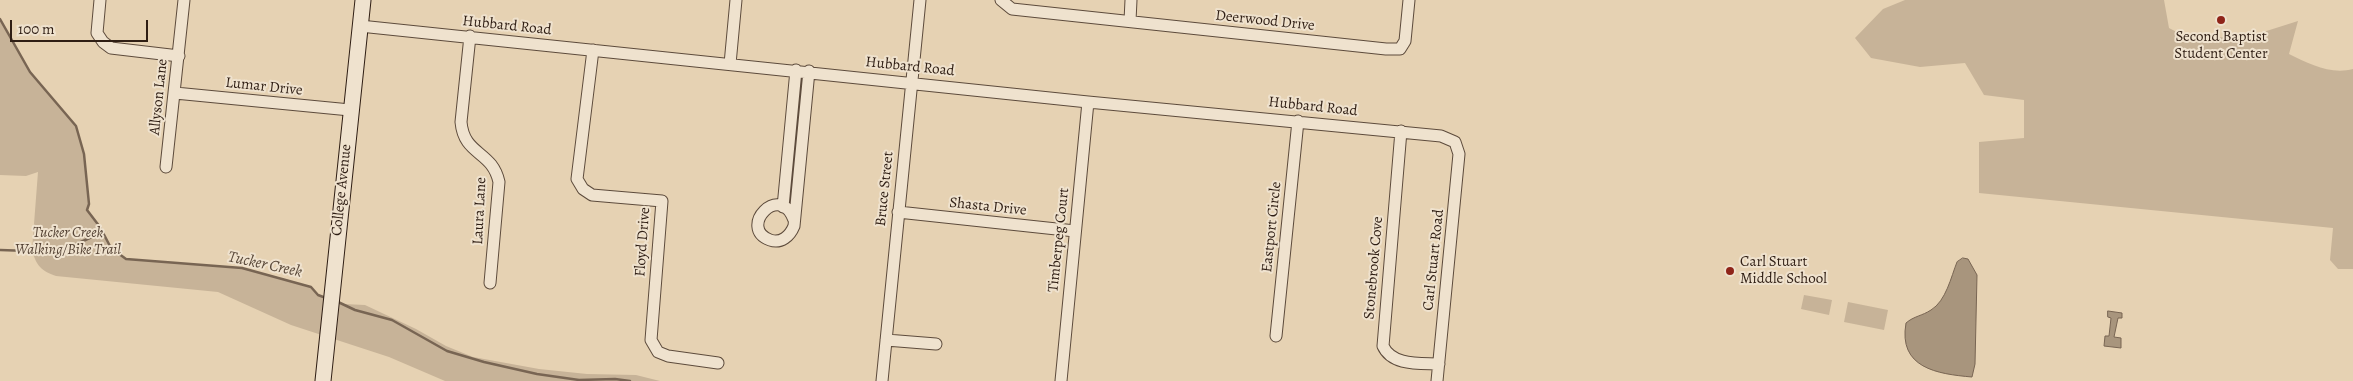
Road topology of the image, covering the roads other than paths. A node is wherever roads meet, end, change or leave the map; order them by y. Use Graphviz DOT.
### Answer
graph roads {
  1 [pos="100,0"];
  2 [pos="184,0"];
  3 [pos="363,0"];
  4 [pos="736,0"];
  5 [pos="920,0"];
  6 [pos="1001,0"];
  7 [pos="1131,0"];
  8 [pos="1409,0"];
  9 [pos="1130,21"];
  10 [pos="360,26"];
  11 [pos="470,36"];
  12 [pos="592,50"];
  13 [pos="179,56"];
  14 [pos="730,64"];
  15 [pos="796,70"];
  16 [pos="809,72"];
  17 [pos="912,83"];
  18 [pos="175,93"];
  19 [pos="1088,102"];
  20 [pos="350,110"];
  21 [pos="1298,121"];
  22 [pos="1401,131"];
  23 [pos="1455,142"];
  24 [pos="166,167"];
  25 [pos="783,207"];
  26 [pos="898,212"];
  27 [pos="794,220"];
  28 [pos="1075,231"];
  29 [pos="490,283"];
  30 [pos="1276,336"];
  31 [pos="886,340"];
  32 [pos="936,344"];
  33 [pos="718,363"];
  34 [pos="1439,364"];
  35 [pos="323,381"];
  36 [pos="882,381"];
  37 [pos="1061,381"];
  38 [pos="1437,381"];
  1 -- 13 [label="street"];
  2 -- 13 [label="street, Allyson Lane"];
  3 -- 10 [label="street, College Avenue"];
  4 -- 14 [label="street"];
  5 -- 17 [label="street, Bruce Street"];
  6 -- 9 [label="street, Deerwood Drive"];
  7 -- 9 [label="street"];
  8 -- 9 [label="street, Deerwood Drive"];
  10 -- 11 [label="street, Hubbard Road"];
  10 -- 20 [label="street, College Avenue"];
  11 -- 12 [label="street, Hubbard Road"];
  11 -- 29 [label="street, Laura Lane"];
  12 -- 14 [label="street, Hubbard Road"];
  12 -- 33 [label="street, Floyd Drive"];
  13 -- 18 [label="street, Allyson Lane"];
  14 -- 15 [label="street, Hubbard Road"];
  15 -- 16 [label="street, Hubbard Road"];
  15 -- 25 [label="street"];
  16 -- 17 [label="street, Hubbard Road"];
  16 -- 27 [label="street"];
  17 -- 19 [label="street, Hubbard Road"];
  17 -- 26 [label="street, Bruce Street"];
  18 -- 20 [label="street, Lumar Drive"];
  18 -- 24 [label="street, Allyson Lane"];
  19 -- 21 [label="street, Hubbard Road"];
  19 -- 28 [label="street, Timberpeg Court"];
  20 -- 35 [label="street, College Avenue"];
  21 -- 22 [label="street, Hubbard Road"];
  21 -- 30 [label="street, Eastport Circle"];
  22 -- 23 [label="street, Hubbard Road"];
  22 -- 34 [label="street, Stonebrook Cove"];
  23 -- 34 [label="street, Carl Stuart Road"];
  25 -- 27 [label="street"];
  25 -- 27 [label="street"];
  26 -- 28 [label="street, Shasta Drive"];
  26 -- 31 [label="street, Bruce Street"];
  28 -- 37 [label="street, Timberpeg Court"];
  31 -- 32 [label="street"];
  31 -- 36 [label="street, Bruce Street"];
  34 -- 38 [label="street, Carl Stuart Road"];
}
